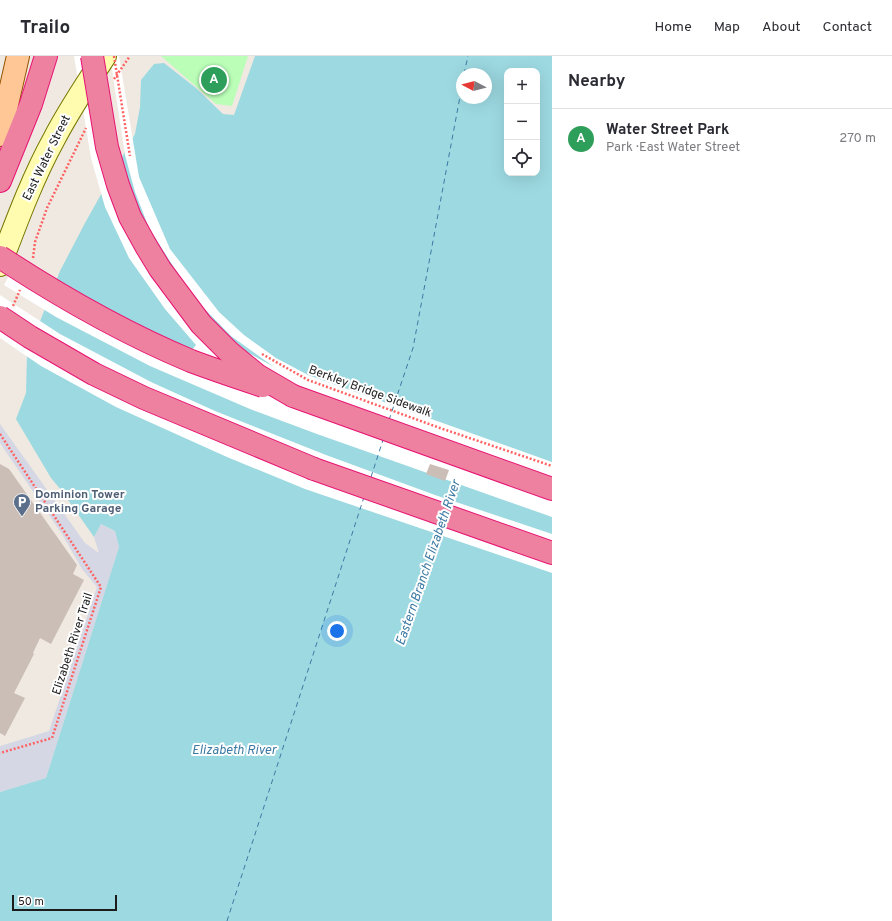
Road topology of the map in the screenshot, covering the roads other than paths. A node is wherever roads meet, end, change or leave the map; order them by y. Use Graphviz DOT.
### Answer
graph roads {
  1 [pos="18,56"];
  2 [pos="46,56"];
  3 [pos="92,56"];
  4 [pos="105,56"];
  5 [pos="0,135"];
  6 [pos="0,181"];
  7 [pos="0,257"];
  8 [pos="0,266"];
  9 [pos="6,313"];
  10 [pos="293,396"];
  11 [pos="552,489"];
  12 [pos="552,553"];
  1 -- 5 [label="main road"];
  2 -- 6 [label="highway"];
  3 -- 10 [label="highway, bridge"];
  4 -- 8 [label="main road, East Water Street"];
  7 -- 10 [label="highway, bridge"];
  9 -- 12 [label="highway, bridge"];
  10 -- 11 [label="highway"];
}
